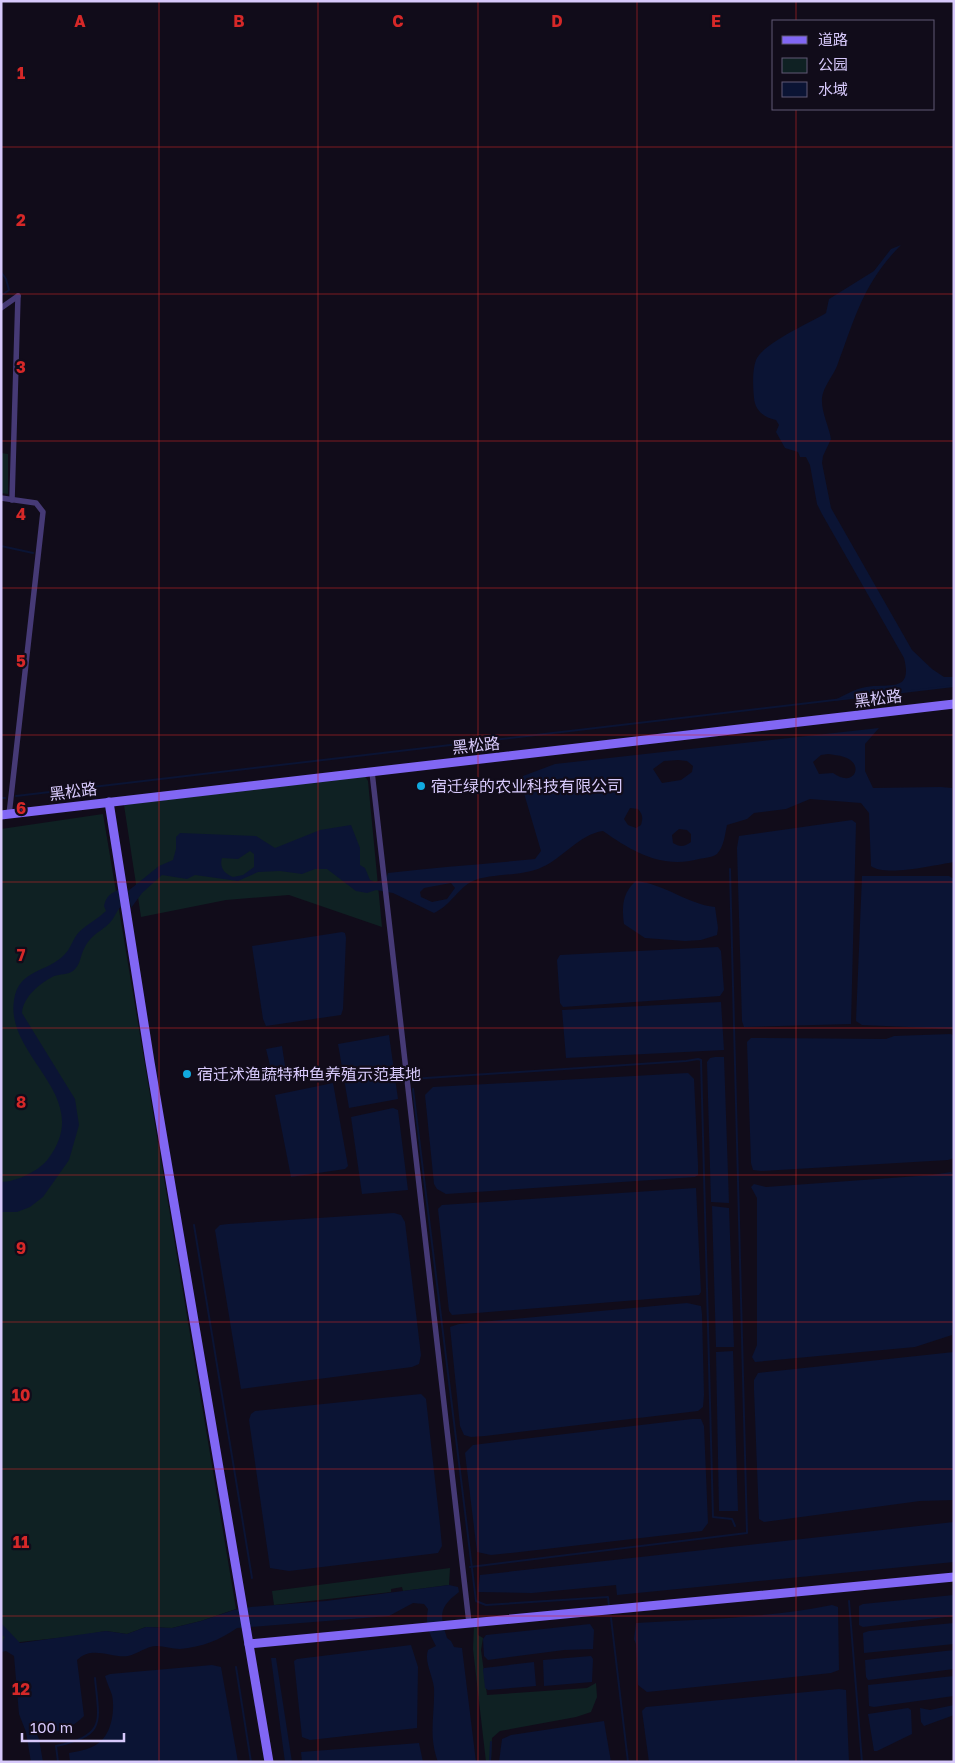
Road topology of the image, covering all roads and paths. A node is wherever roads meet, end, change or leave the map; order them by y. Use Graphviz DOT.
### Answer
graph roads {
  1 [pos="1,308"];
  2 [pos="1,498"];
  3 [pos="12,500"];
  4 [pos="954,704"];
  5 [pos="372,772"];
  6 [pos="109,802"];
  7 [pos="5,815"];
  8 [pos="954,1577"];
  9 [pos="469,1623"];
  10 [pos="249,1644"];
  11 [pos="269,1762"];
  1 -- 3 [label="street"];
  2 -- 3 [label="street"];
  3 -- 7 [label="street"];
  4 -- 5 [label="street, 黑松路"];
  5 -- 6 [label="street, 黑松路"];
  5 -- 9 [label="street"];
  6 -- 7 [label="street, 黑松路"];
  6 -- 10 [label="street"];
  8 -- 9 [label="street"];
  9 -- 10 [label="street"];
  10 -- 11 [label="street"];
}
